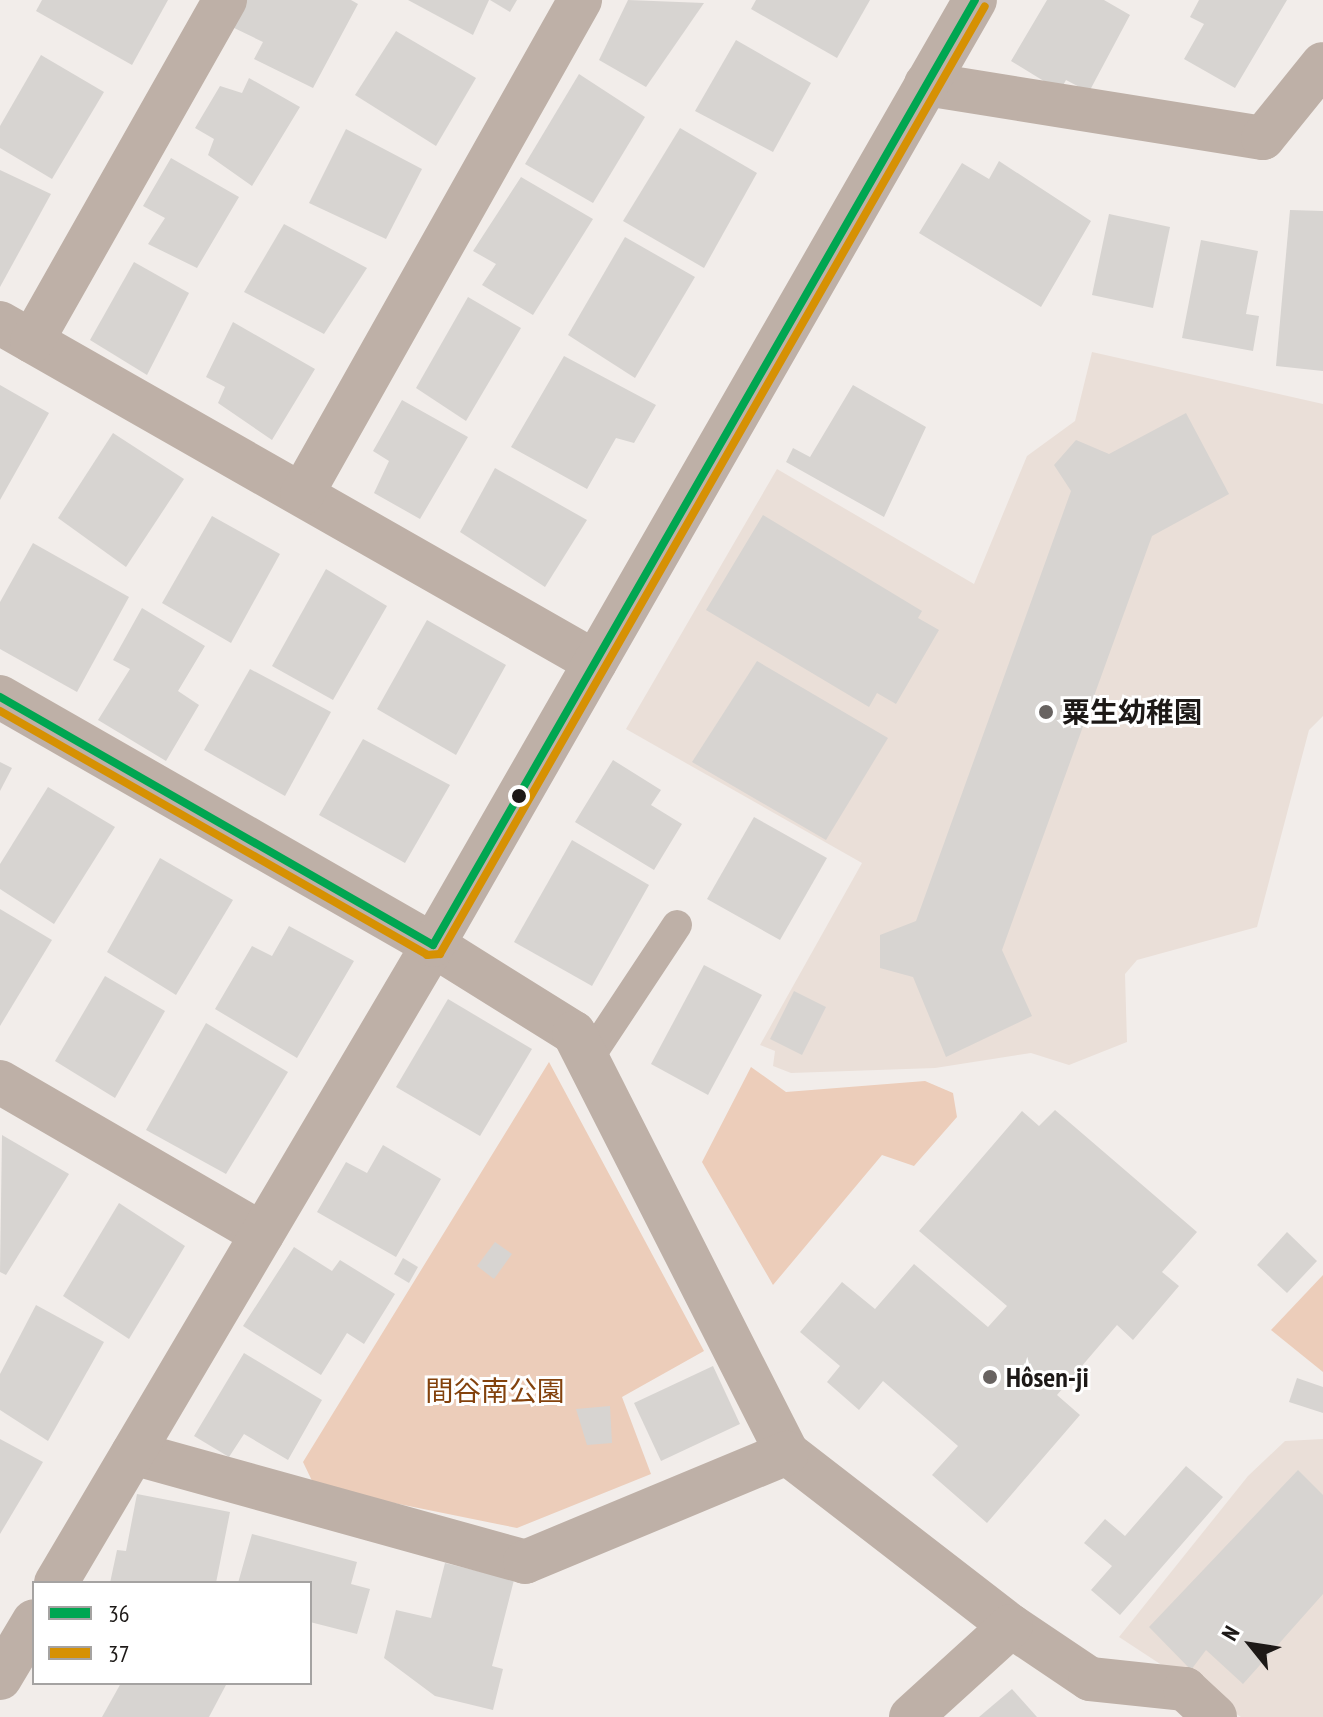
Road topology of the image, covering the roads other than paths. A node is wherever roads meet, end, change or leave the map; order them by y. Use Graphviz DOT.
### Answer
graph roads {
  1 [pos="225,0"];
  2 [pos="580,0"];
  3 [pos="975,0"];
  4 [pos="1323,64"];
  5 [pos="926,84"];
  6 [pos="16,332"];
  7 [pos="302,494"];
  8 [pos="595,662"];
  9 [pos="0,697"];
  10 [pos="677,925"];
  11 [pos="433,945"];
  12 [pos="587,1061"];
  13 [pos="0,1082"];
  14 [pos="262,1234"];
  15 [pos="133,1453"];
  16 [pos="787,1453"];
  17 [pos="57,1581"];
  18 [pos="32,1624"];
  19 [pos="1011,1626"];
  20 [pos="0,1678"];
  21 [pos="911,1717"];
  22 [pos="1215,1717"];
  1 -- 6 [label="street"];
  2 -- 7 [label="street"];
  3 -- 5 [label="street"];
  4 -- 5 [label="street"];
  5 -- 8 [label="street"];
  6 -- 7 [label="street"];
  7 -- 8 [label="street"];
  8 -- 11 [label="street"];
  9 -- 11 [label="street"];
  10 -- 12 [label="lane"];
  11 -- 12 [label="street"];
  11 -- 14 [label="street"];
  12 -- 16 [label="street"];
  13 -- 14 [label="street"];
  14 -- 15 [label="street"];
  15 -- 16 [label="street"];
  15 -- 17 [label="street"];
  16 -- 19 [label="street"];
  18 -- 20 [label="street"];
  19 -- 21 [label="street"];
  19 -- 22 [label="street"];
}
